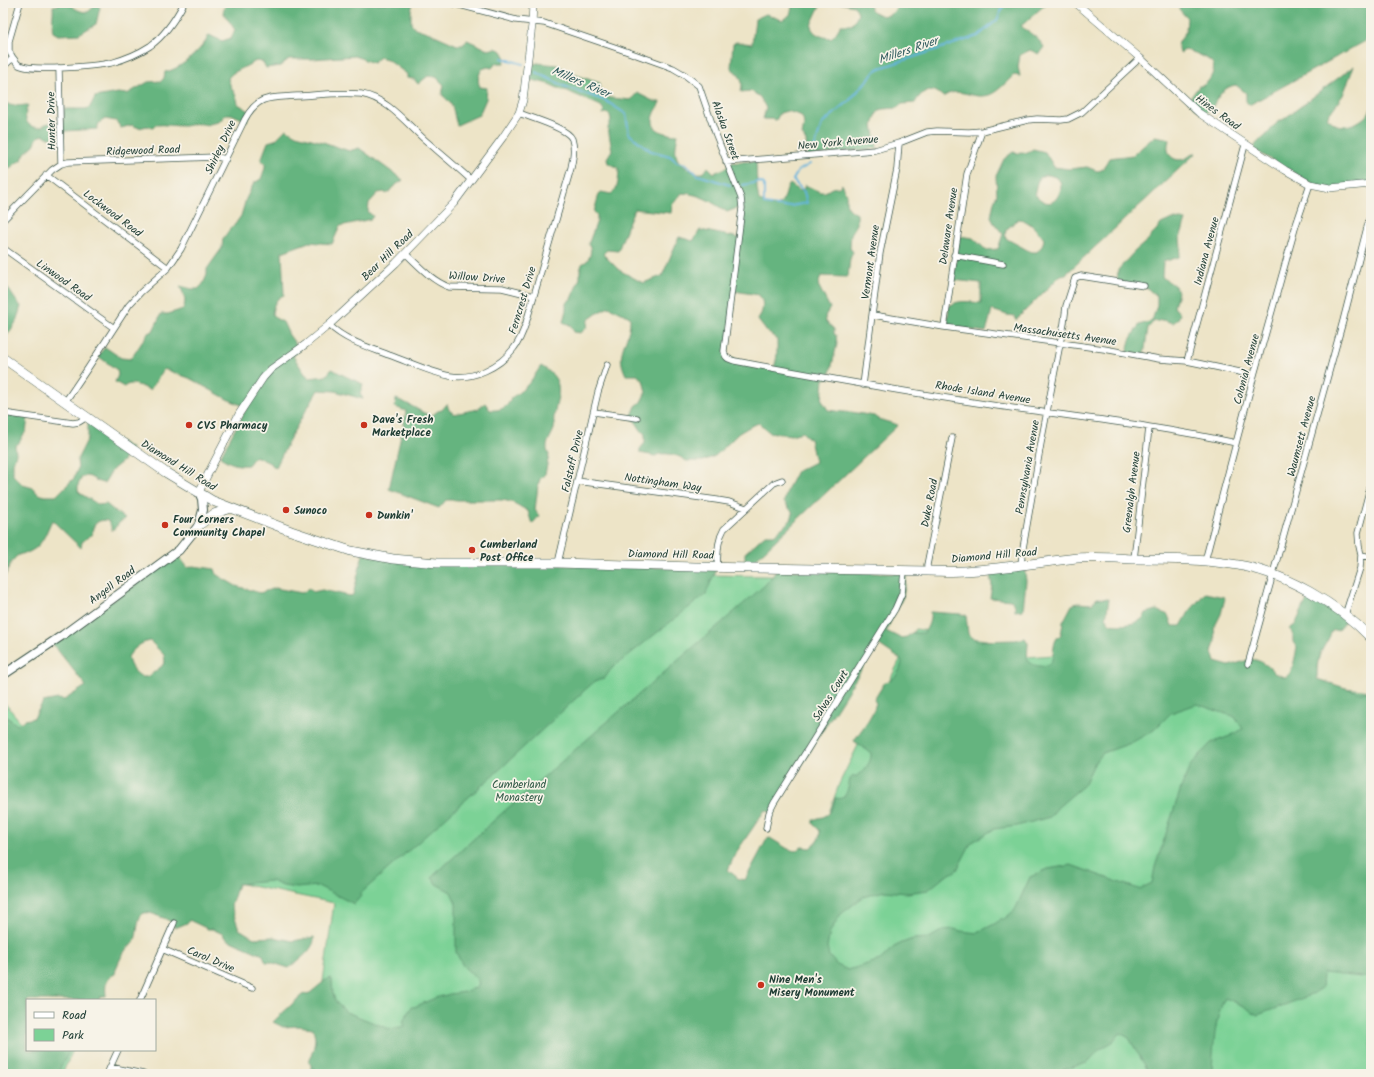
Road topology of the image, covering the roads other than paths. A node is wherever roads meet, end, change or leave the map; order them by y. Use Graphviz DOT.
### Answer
graph roads {
  1 [pos="20,3"];
  2 [pos="184,3"];
  3 [pos="452,3"];
  4 [pos="533,3"];
  5 [pos="1076,3"];
  6 [pos="532,22"];
  7 [pos="13,58"];
  8 [pos="1140,58"];
  9 [pos="3,67"];
  10 [pos="59,68"];
  11 [pos="519,113"];
  12 [pos="982,131"];
  13 [pos="900,143"];
  14 [pos="1245,145"];
  15 [pos="226,159"];
  16 [pos="726,162"];
  17 [pos="61,164"];
  18 [pos="46,176"];
  19 [pos="471,180"];
  20 [pos="1310,184"];
  21 [pos="1371,184"];
  22 [pos="1371,212"];
  23 [pos="3,220"];
  24 [pos="3,248"];
  25 [pos="406,254"];
  26 [pos="954,255"];
  27 [pos="1003,264"];
  28 [pos="168,268"];
  29 [pos="1144,286"];
  30 [pos="534,296"];
  31 [pos="873,315"];
  32 [pos="329,325"];
  33 [pos="944,326"];
  34 [pos="114,328"];
  35 [pos="1060,343"];
  36 [pos="3,358"];
  37 [pos="726,358"];
  38 [pos="1187,362"];
  39 [pos="608,365"];
  40 [pos="1254,375"];
  41 [pos="864,385"];
  42 [pos="65,402"];
  43 [pos="594,412"];
  44 [pos="1047,412"];
  45 [pos="3,413"];
  46 [pos="87,417"];
  47 [pos="637,418"];
  48 [pos="1149,428"];
  49 [pos="952,438"];
  50 [pos="1236,443"];
  51 [pos="782,480"];
  52 [pos="577,481"];
  53 [pos="1371,484"];
  54 [pos="199,492"];
  55 [pos="231,508"];
  56 [pos="746,508"];
  57 [pos="199,525"];
  58 [pos="1361,555"];
  59 [pos="1371,557"];
  60 [pos="1134,559"];
  61 [pos="1205,561"];
  62 [pos="558,563"];
  63 [pos="1021,565"];
  64 [pos="717,567"];
  65 [pos="904,571"];
  66 [pos="928,571"];
  67 [pos="1272,575"];
  68 [pos="1345,615"];
  69 [pos="1369,634"];
  70 [pos="1248,664"];
  71 [pos="3,675"];
  72 [pos="766,828"];
  73 [pos="174,923"];
  74 [pos="162,949"];
  75 [pos="252,988"];
  76 [pos="140,999"];
  77 [pos="118,1051"];
  78 [pos="110,1067"];
  79 [pos="107,1074"];
  80 [pos="143,1074"];
  1 -- 7 [label="street"];
  2 -- 10 [label="street"];
  3 -- 6 [label="street, Alaska Street"];
  4 -- 6 [label="street, Bear Hill Road"];
  5 -- 8 [label="street, Hines Road"];
  6 -- 11 [label="street, Bear Hill Road"];
  6 -- 16 [label="street, Alaska Street"];
  7 -- 9 [label="street"];
  7 -- 10 [label="street"];
  8 -- 12 [label="street, New York Avenue"];
  8 -- 14 [label="street, Hines Road"];
  10 -- 17 [label="street, Hunter Drive"];
  11 -- 19 [label="street, Bear Hill Road"];
  11 -- 30 [label="street, Ferncrest Drive"];
  12 -- 13 [label="street, New York Avenue"];
  12 -- 26 [label="street, Delaware Avenue"];
  13 -- 16 [label="street, New York Avenue"];
  13 -- 31 [label="street, Vermont Avenue"];
  14 -- 20 [label="street, Hines Road"];
  14 -- 38 [label="street, Indiana Avenue"];
  15 -- 17 [label="street, Ridgewood Road"];
  15 -- 19 [label="street, Shirley Drive"];
  15 -- 28 [label="street, Shirley Drive"];
  16 -- 37 [label="street, Alaska Street"];
  17 -- 18 [label="street, Hunter Drive"];
  18 -- 23 [label="street, Hunter Drive"];
  18 -- 28 [label="street, Lockwood Road"];
  19 -- 25 [label="street, Bear Hill Road"];
  20 -- 21 [label="street, Hines Road"];
  20 -- 40 [label="street, Colonial Avenue"];
  22 -- 67 [label="street, Waumsett Avenue"];
  24 -- 34 [label="street, Linwood Road"];
  25 -- 30 [label="street, Willow Drive"];
  25 -- 32 [label="street, Bear Hill Road"];
  26 -- 27 [label="street"];
  26 -- 33 [label="street, Delaware Avenue"];
  28 -- 34 [label="street, Shirley Drive"];
  29 -- 35 [label="street, Pennsylvania Avenue"];
  30 -- 32 [label="street, Ferncrest Drive"];
  31 -- 33 [label="street, Massachusetts Avenue"];
  31 -- 41 [label="street, Vermont Avenue"];
  32 -- 54 [label="street, Bear Hill Road"];
  33 -- 35 [label="street, Massachusetts Avenue"];
  34 -- 42 [label="street, Shirley Drive"];
  35 -- 38 [label="street, Massachusetts Avenue"];
  35 -- 44 [label="street, Pennsylvania Avenue"];
  36 -- 42 [label="main road, Diamond Hill Road"];
  37 -- 41 [label="street, Rhode Island Avenue"];
  38 -- 40 [label="street, Massachusetts Avenue"];
  39 -- 43 [label="street, Falstaff Drive"];
  40 -- 50 [label="street, Colonial Avenue"];
  41 -- 44 [label="street, Rhode Island Avenue"];
  42 -- 46 [label="main road, Diamond Hill Road"];
  43 -- 47 [label="street"];
  43 -- 52 [label="street, Falstaff Drive"];
  44 -- 48 [label="street, Rhode Island Avenue"];
  44 -- 63 [label="street, Pennsylvania Avenue"];
  45 -- 46 [label="street"];
  46 -- 54 [label="main road, Diamond Hill Road"];
  48 -- 50 [label="street, Rhode Island Avenue"];
  48 -- 60 [label="street, Greenalgh Avenue"];
  49 -- 66 [label="street, Duke Road"];
  50 -- 61 [label="street, Colonial Avenue"];
  51 -- 56 [label="street"];
  52 -- 56 [label="street, Nottingham Way"];
  52 -- 62 [label="street, Falstaff Drive"];
  53 -- 58 [label="street"];
  54 -- 55 [label="main road, Diamond Hill Road"];
  54 -- 57 [label="main road, Angell Road"];
  55 -- 57 [label="main road"];
  55 -- 62 [label="main road, Diamond Hill Road"];
  56 -- 64 [label="street"];
  57 -- 71 [label="main road, Angell Road"];
  58 -- 59 [label="street"];
  58 -- 68 [label="street"];
  60 -- 61 [label="main road, Diamond Hill Road"];
  60 -- 63 [label="main road, Diamond Hill Road"];
  61 -- 67 [label="main road, Diamond Hill Road"];
  62 -- 64 [label="main road, Diamond Hill Road"];
  63 -- 66 [label="main road, Diamond Hill Road"];
  64 -- 65 [label="main road, Diamond Hill Road"];
  65 -- 66 [label="main road, Diamond Hill Road"];
  65 -- 72 [label="street, Salvas Court"];
  67 -- 68 [label="main road, Diamond Hill Road"];
  67 -- 70 [label="street, Waumsett Avenue"];
  68 -- 69 [label="main road, Diamond Hill Road"];
  73 -- 74 [label="street"];
  74 -- 75 [label="street, Carol Drive"];
  74 -- 76 [label="street"];
  77 -- 78 [label="street"];
  78 -- 79 [label="street"];
  78 -- 80 [label="street"];
}
